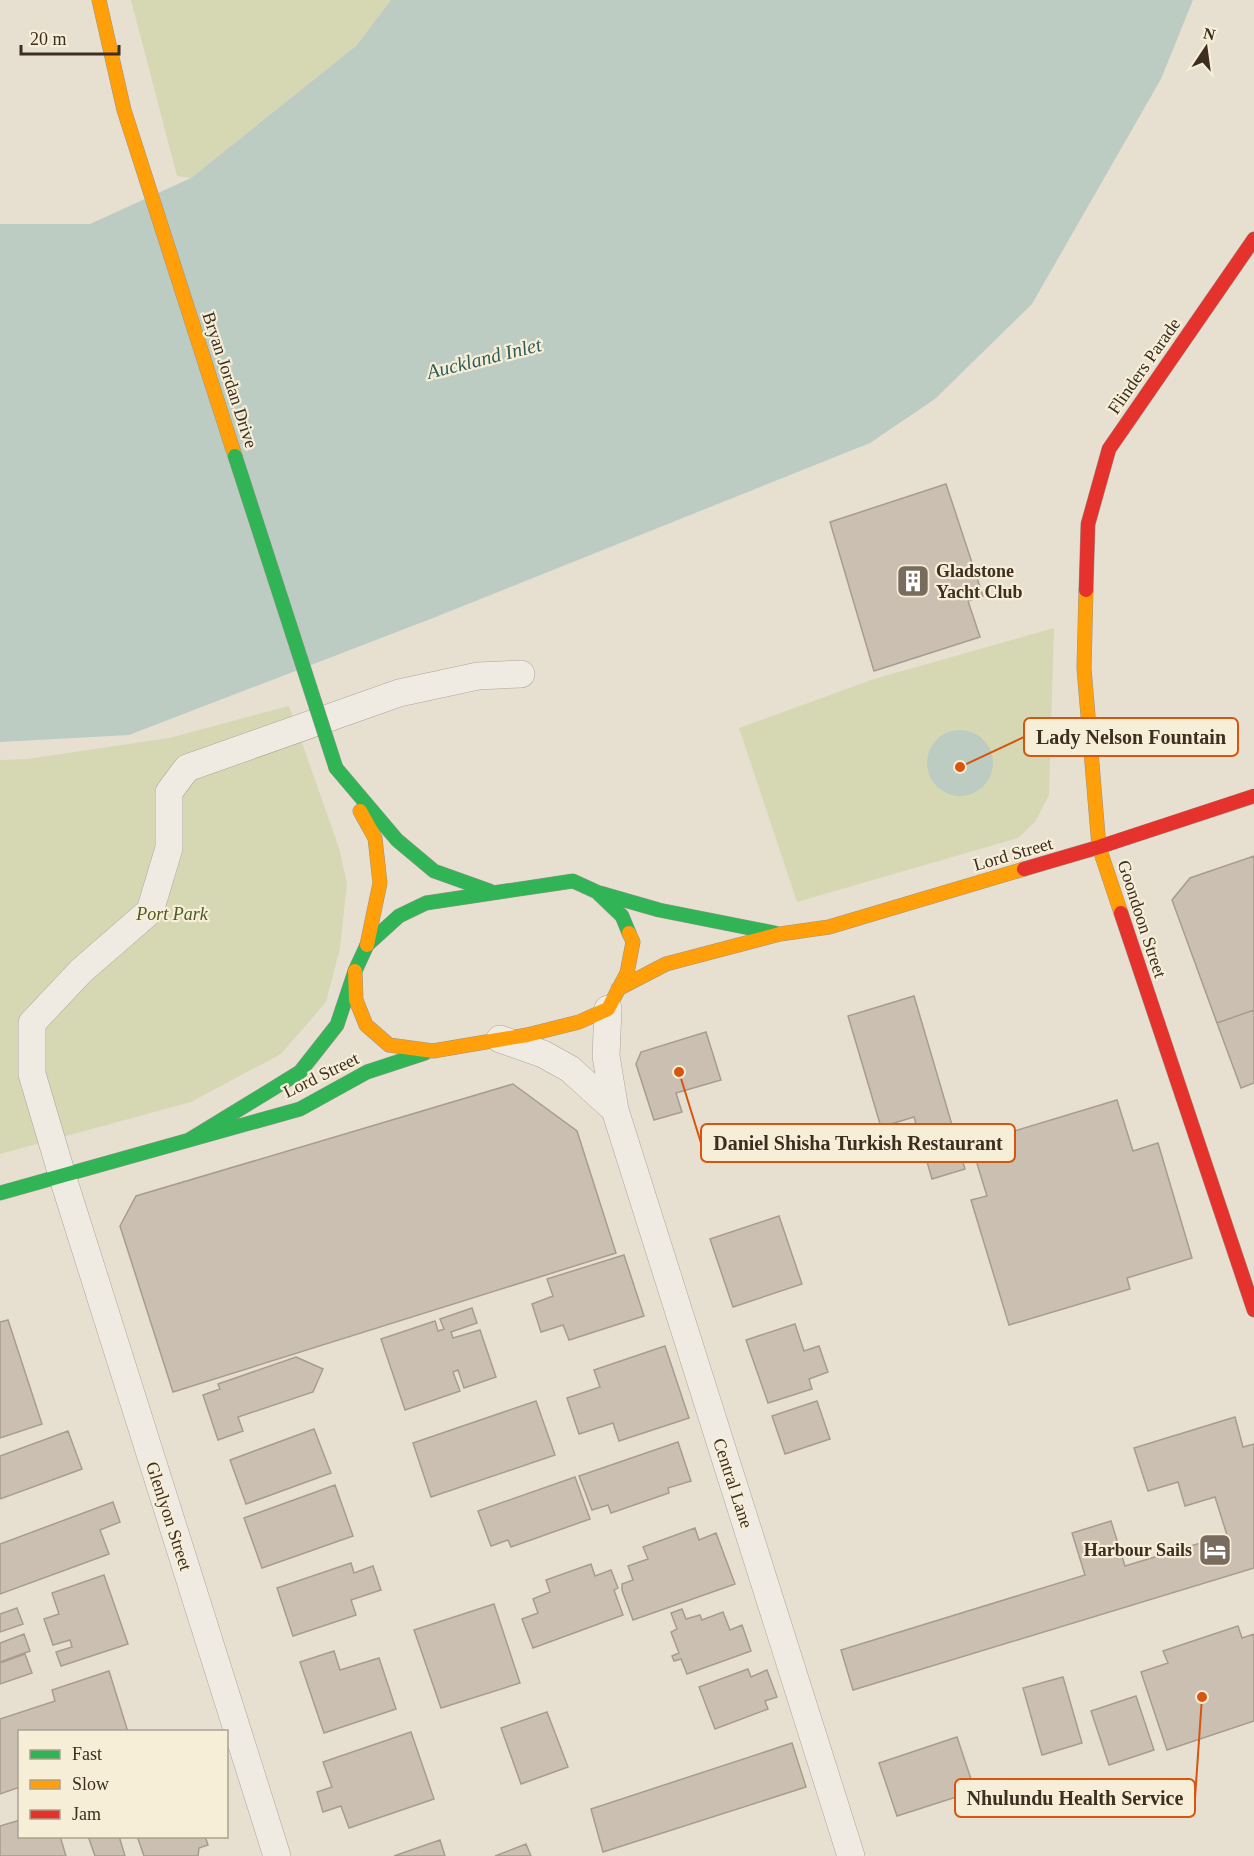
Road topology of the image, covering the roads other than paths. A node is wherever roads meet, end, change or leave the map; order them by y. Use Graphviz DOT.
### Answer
graph roads {
  1 [pos="99,0"];
  2 [pos="1254,239"];
  3 [pos="1088,524"];
  4 [pos="521,674"];
  5 [pos="336,768"];
  6 [pos="1254,796"];
  7 [pos="1099,847"];
  8 [pos="597,892"];
  9 [pos="494,893"];
  10 [pos="780,934"];
  11 [pos="367,945"];
  12 [pos="355,970"];
  13 [pos="613,999"];
  14 [pos="500,1039"];
  15 [pos="432,1051"];
  16 [pos="615,1110"];
  17 [pos="189,1140"];
  18 [pos="62,1175"];
  19 [pos="0,1193"];
  20 [pos="1254,1310"];
  21 [pos="277,1856"];
  22 [pos="851,1856"];
  1 -- 5 [label="main road, Bryan Jordan Drive, bridge"];
  2 -- 3 [label="main road, Flinders Parade"];
  3 -- 7 [label="main road, Goondoon Street"];
  4 -- 18 [label="street, Glenlyon Street"];
  5 -- 9 [label="main road, Bryan Jordan Drive"];
  5 -- 11 [label="main road, Bryan Jordan Drive"];
  6 -- 7 [label="main road, Lord Street"];
  7 -- 10 [label="main road, Lord Street"];
  7 -- 20 [label="main road, Goondoon Street"];
  8 -- 9 [label="main road"];
  8 -- 10 [label="main road, Lord Street"];
  8 -- 13 [label="main road"];
  9 -- 11 [label="main road"];
  10 -- 13 [label="main road, Lord Street"];
  11 -- 12 [label="main road, Lord Street"];
  12 -- 15 [label="main road"];
  12 -- 17 [label="main road, Lord Street"];
  13 -- 14 [label="main road, Lord Street"];
  13 -- 16 [label="street, Central Lane"];
  14 -- 15 [label="main road, Lord Street"];
  14 -- 16 [label="street"];
  15 -- 17 [label="main road, Lord Street"];
  16 -- 22 [label="street, Central Lane"];
  17 -- 18 [label="main road, Lord Street"];
  18 -- 19 [label="main road, Lord Street"];
  18 -- 21 [label="street, Glenlyon Street"];
}
